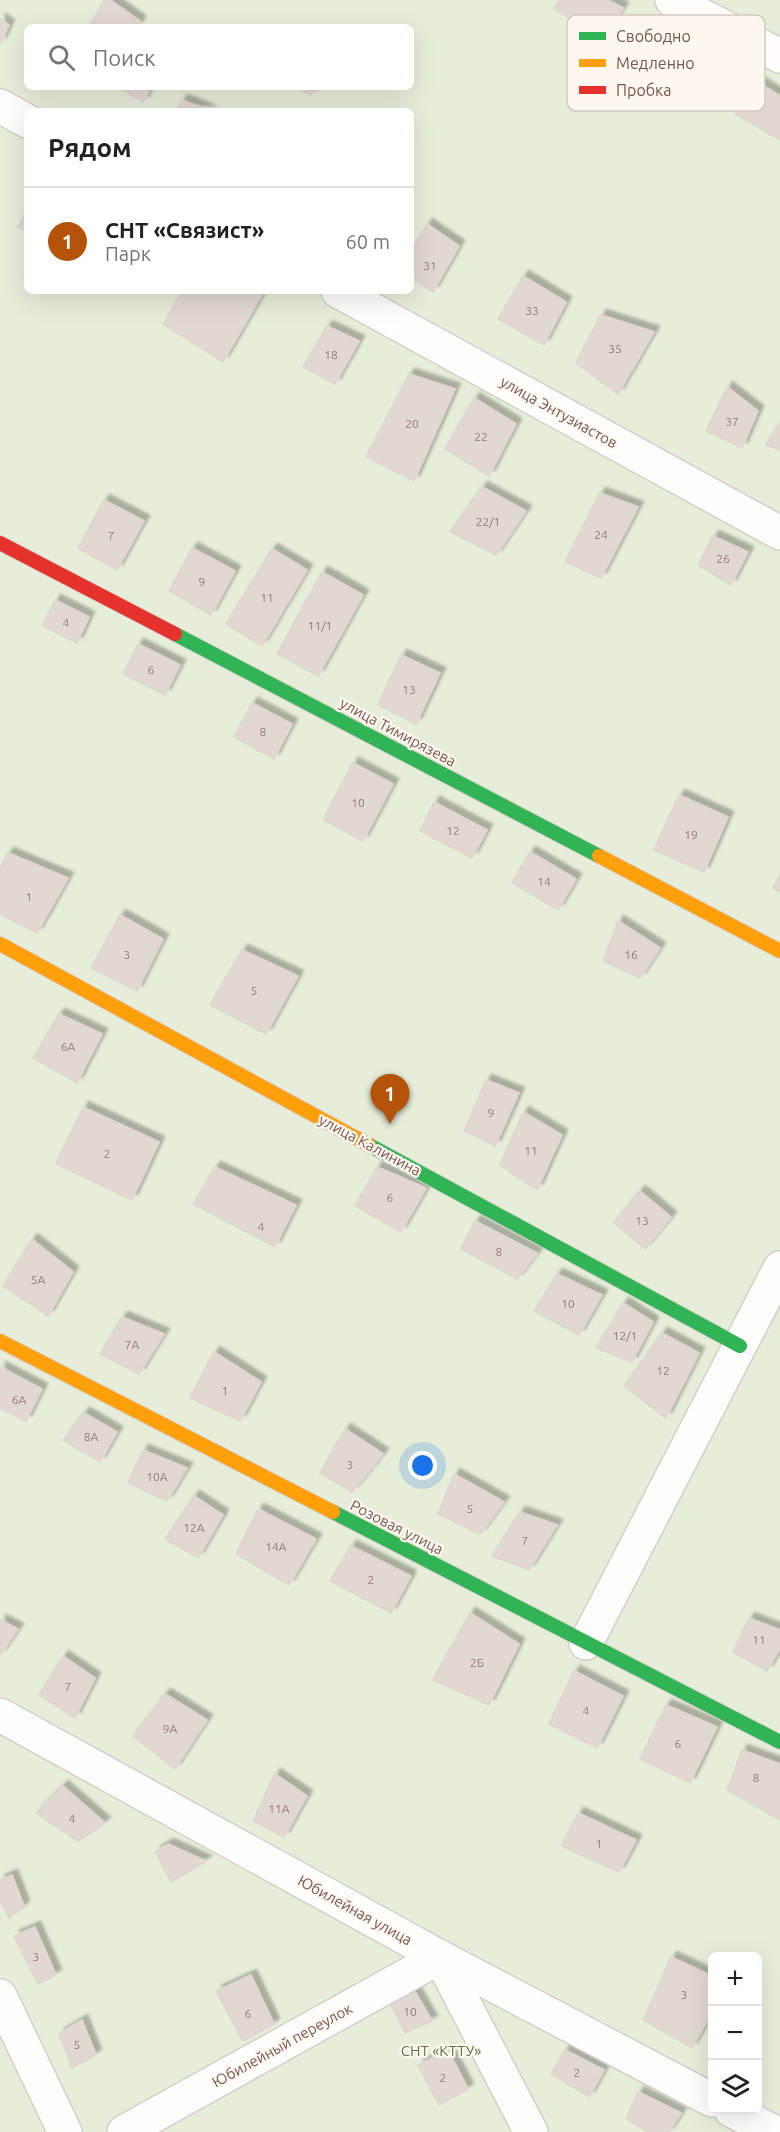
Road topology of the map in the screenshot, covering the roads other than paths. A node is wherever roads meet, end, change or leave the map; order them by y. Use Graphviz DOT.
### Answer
graph roads {
  1 [pos="672,0"];
  2 [pos="701,15"];
  3 [pos="765,48"];
  4 [pos="780,56"];
  5 [pos="0,106"];
  6 [pos="24,119"];
  7 [pos="343,294"];
  8 [pos="780,533"];
  9 [pos="0,543"];
  10 [pos="0,944"];
  11 [pos="780,951"];
  12 [pos="777,1280"];
  13 [pos="0,1341"];
  14 [pos="740,1346"];
  15 [pos="586,1643"];
  16 [pos="0,1715"];
  17 [pos="780,1742"];
  18 [pos="440,1957"];
  19 [pos="0,1996"];
  20 [pos="708,2098"];
  21 [pos="740,2114"];
  22 [pos="65,2132"];
  23 [pos="124,2132"];
  24 [pos="531,2132"];
  25 [pos="774,2132"];
  1 -- 2 [label="street"];
  3 -- 4 [label="street"];
  5 -- 6 [label="street"];
  7 -- 8 [label="street, улица Энтузиастов"];
  9 -- 11 [label="street, улица Тимирязева"];
  10 -- 14 [label="street, улица Калинина"];
  12 -- 14 [label="street"];
  13 -- 15 [label="street, Розовая улица"];
  14 -- 15 [label="street"];
  15 -- 17 [label="street, Розовая улица"];
  16 -- 18 [label="street, Юбилейная улица"];
  18 -- 20 [label="street, Юбилейная улица"];
  18 -- 23 [label="street, Юбилейный переулок"];
  18 -- 24 [label="street"];
  19 -- 22 [label="street"];
  21 -- 25 [label="street"];
}
